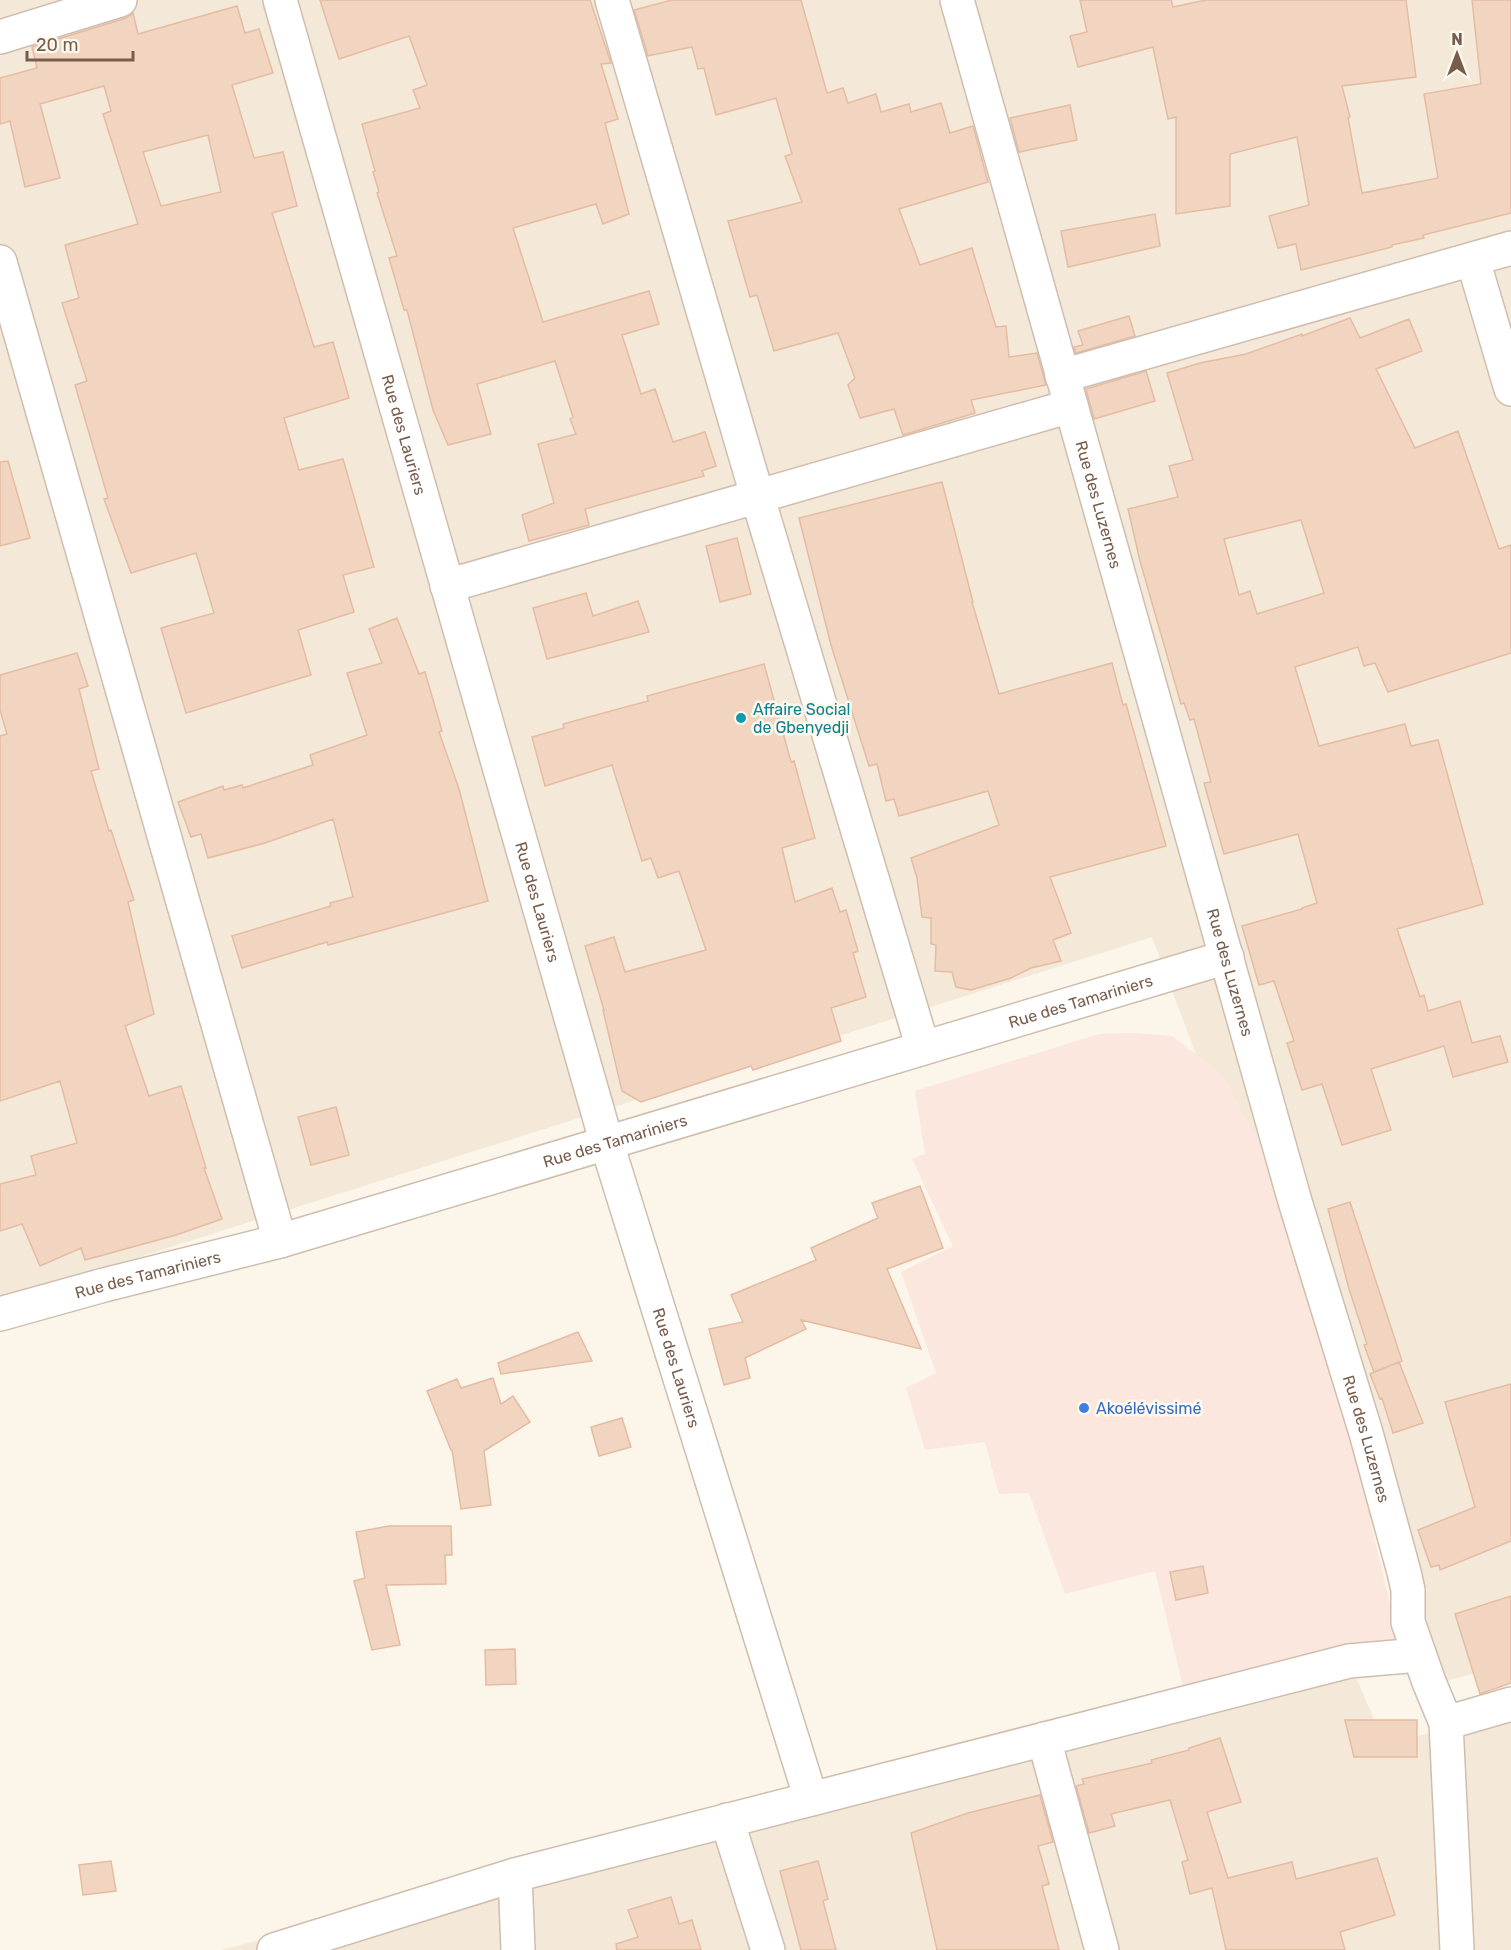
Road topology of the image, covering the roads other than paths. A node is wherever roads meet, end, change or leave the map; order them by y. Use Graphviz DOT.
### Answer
graph roads {
  1 [pos="120,0"];
  2 [pos="280,0"];
  3 [pos="612,0"];
  4 [pos="957,0"];
  5 [pos="0,37"];
  6 [pos="1511,248"];
  7 [pos="1473,260"];
  8 [pos="0,262"];
  9 [pos="1511,389"];
  10 [pos="1066,391"];
  11 [pos="757,495"];
  12 [pos="447,586"];
  13 [pos="1227,957"];
  14 [pos="922,1048"];
  15 [pos="607,1144"];
  16 [pos="280,1241"];
  17 [pos="0,1314"];
  18 [pos="1419,1655"];
  19 [pos="1511,1704"];
  20 [pos="1446,1723"];
  21 [pos="1044,1739"];
  22 [pos="811,1799"];
  23 [pos="727,1820"];
  24 [pos="515,1875"];
  25 [pos="274,1950"];
  26 [pos="518,1950"];
  27 [pos="768,1950"];
  28 [pos="1102,1950"];
  29 [pos="1457,1950"];
  1 -- 5 [label="street"];
  2 -- 12 [label="street, Rue des Lauriers"];
  3 -- 11 [label="street"];
  4 -- 10 [label="street, Rue des Luzernes"];
  6 -- 7 [label="street"];
  7 -- 9 [label="street"];
  7 -- 10 [label="street"];
  8 -- 16 [label="street"];
  10 -- 11 [label="street"];
  10 -- 13 [label="street, Rue des Luzernes"];
  11 -- 12 [label="street"];
  11 -- 14 [label="street"];
  12 -- 15 [label="street, Rue des Lauriers"];
  13 -- 14 [label="street, Rue des Tamariniers"];
  13 -- 18 [label="street, Rue des Luzernes"];
  14 -- 15 [label="street, Rue des Tamariniers"];
  15 -- 16 [label="street, Rue des Tamariniers"];
  15 -- 22 [label="street, Rue des Lauriers"];
  16 -- 17 [label="street, Rue des Tamariniers"];
  18 -- 20 [label="street, Rue des Luzernes"];
  18 -- 21 [label="street"];
  19 -- 20 [label="street"];
  20 -- 29 [label="street, Rue des Luzernes"];
  21 -- 22 [label="street"];
  21 -- 28 [label="street"];
  22 -- 23 [label="street"];
  23 -- 24 [label="street"];
  23 -- 27 [label="street"];
  24 -- 25 [label="street"];
  24 -- 26 [label="street"];
}
